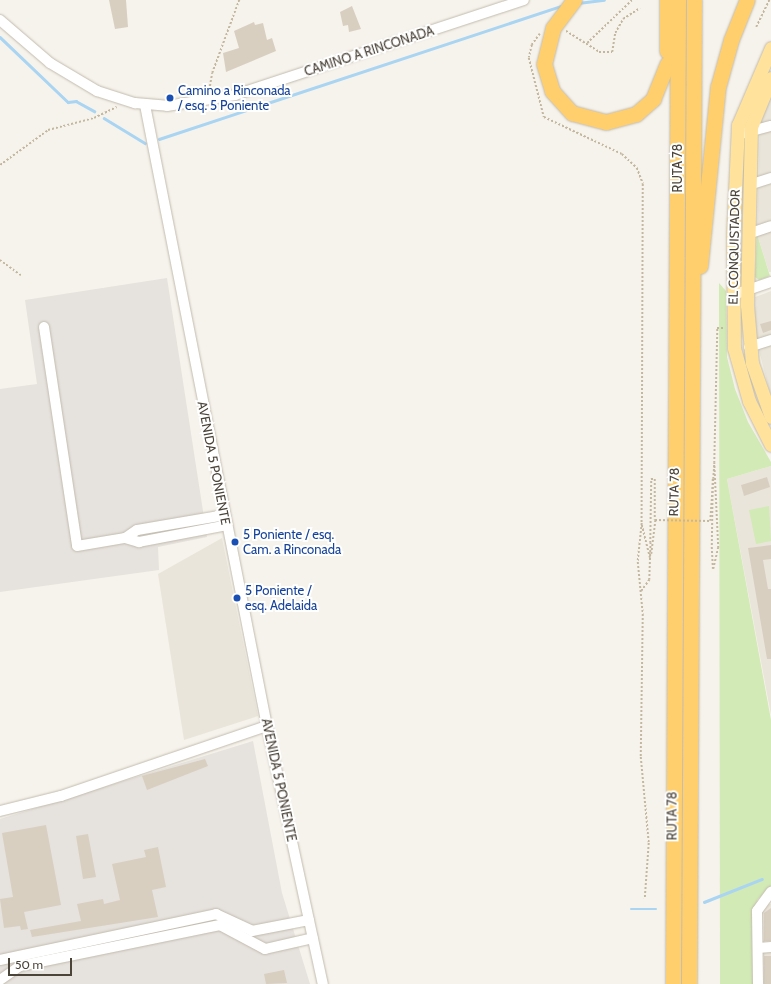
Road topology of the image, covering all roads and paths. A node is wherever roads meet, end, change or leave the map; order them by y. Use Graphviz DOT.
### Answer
graph roads {
  1 [pos="239,0"];
  2 [pos="524,0"];
  3 [pos="574,0"];
  4 [pos="632,0"];
  5 [pos="667,0"];
  6 [pos="678,0"];
  7 [pos="694,0"];
  8 [pos="747,0"];
  9 [pos="769,0"];
  10 [pos="640,8"];
  11 [pos="0,20"];
  12 [pos="756,27"];
  13 [pos="549,30"];
  14 [pos="588,43"];
  15 [pos="771,48"];
  16 [pos="668,64"];
  17 [pos="771,78"];
  18 [pos="125,101"];
  19 [pos="209,102"];
  20 [pos="145,105"];
  21 [pos="771,126"];
  22 [pos="750,133"];
  23 [pos="737,135"];
  24 [pos="0,164"];
  25 [pos="771,178"];
  26 [pos="749,185"];
  27 [pos="771,226"];
  28 [pos="748,234"];
  29 [pos="0,260"];
  30 [pos="21,275"];
  31 [pos="771,282"];
  32 [pos="747,291"];
  33 [pos="733,295"];
  34 [pos="676,318"];
  35 [pos="44,327"];
  36 [pos="734,327"];
  37 [pos="771,340"];
  38 [pos="749,347"];
  39 [pos="691,352"];
  40 [pos="766,390"];
  41 [pos="771,417"];
  42 [pos="771,445"];
  43 [pos="714,463"];
  44 [pos="714,479"];
  45 [pos="225,515"];
  46 [pos="655,520"];
  47 [pos="642,523"];
  48 [pos="227,525"];
  49 [pos="125,538"];
  50 [pos="650,558"];
  51 [pos="641,592"];
  52 [pos="267,726"];
  53 [pos="0,811"];
  54 [pos="771,892"];
  55 [pos="645,899"];
  56 [pos="309,920"];
  57 [pos="313,938"];
  58 [pos="771,947"];
  59 [pos="758,948"];
  60 [pos="0,960"];
  61 [pos="0,980"];
  62 [pos="323,984"];
  63 [pos="673,984"];
  64 [pos="689,984"];
  65 [pos="758,984"];
  1 -- 19 [label="path"];
  2 -- 19 [label="street, CAMINO A RINCONADA"];
  3 -- 13 [label="highway"];
  4 -- 14 [label="path"];
  5 -- 16 [label="highway"];
  6 -- 34 [label="highway, RUTA 78"];
  7 -- 39 [label="highway, RUTA 78"];
  8 -- 39 [label="highway"];
  9 -- 12 [label="path"];
  10 -- 14 [label="path"];
  11 -- 18 [label="street, CAMINO A RINCONADA"];
  13 -- 14 [label="path"];
  13 -- 16 [label="highway"];
  13 -- 47 [label="path"];
  15 -- 23 [label="main road, EL CONQUISTADOR"];
  16 -- 34 [label="highway"];
  17 -- 22 [label="main road, EL CONQUISTADOR"];
  18 -- 20 [label="street, CAMINO A RINCONADA"];
  18 -- 24 [label="path"];
  19 -- 20 [label="street, CAMINO A RINCONADA"];
  20 -- 45 [label="street, AVENIDA 5 PONIENTE"];
  21 -- 22 [label="street"];
  22 -- 23 [label="street"];
  22 -- 26 [label="main road, EL CONQUISTADOR"];
  23 -- 33 [label="main road, EL CONQUISTADOR"];
  25 -- 26 [label="street"];
  26 -- 28 [label="main road, EL CONQUISTADOR"];
  27 -- 28 [label="street"];
  28 -- 32 [label="main road, EL CONQUISTADOR"];
  29 -- 30 [label="path"];
  31 -- 32 [label="street"];
  32 -- 33 [label="street"];
  32 -- 38 [label="main road, EL CONQUISTADOR"];
  33 -- 36 [label="main road, EL CONQUISTADOR"];
  34 -- 63 [label="highway, RUTA 78"];
  35 -- 49 [label="street"];
  36 -- 42 [label="main road, EL CONQUISTADOR"];
  36 -- 43 [label="path"];
  37 -- 38 [label="street"];
  38 -- 40 [label="main road, EL CONQUISTADOR"];
  39 -- 64 [label="highway, RUTA 78"];
  40 -- 41 [label="main road, EL CONQUISTADOR"];
  43 -- 44 [label="path"];
  43 -- 44 [label="path, bridge"];
  44 -- 46 [label="path, bridge"];
  45 -- 48 [label="street, AVENIDA 5 PONIENTE"];
  45 -- 49 [label="street"];
  46 -- 50 [label="path"];
  46 -- 50 [label="path, bridge"];
  47 -- 50 [label="path"];
  47 -- 51 [label="path"];
  48 -- 49 [label="street"];
  48 -- 52 [label="street, AVENIDA 5 PONIENTE"];
  50 -- 51 [label="path"];
  51 -- 55 [label="path"];
  52 -- 53 [label="street"];
  52 -- 56 [label="street, AVENIDA 5 PONIENTE"];
  54 -- 59 [label="street"];
  56 -- 57 [label="street, AVENIDA 5 PONIENTE"];
  56 -- 60 [label="street"];
  57 -- 61 [label="street"];
  57 -- 62 [label="street, AVENIDA 5 PONIENTE"];
  58 -- 59 [label="street"];
  59 -- 65 [label="street"];
}
